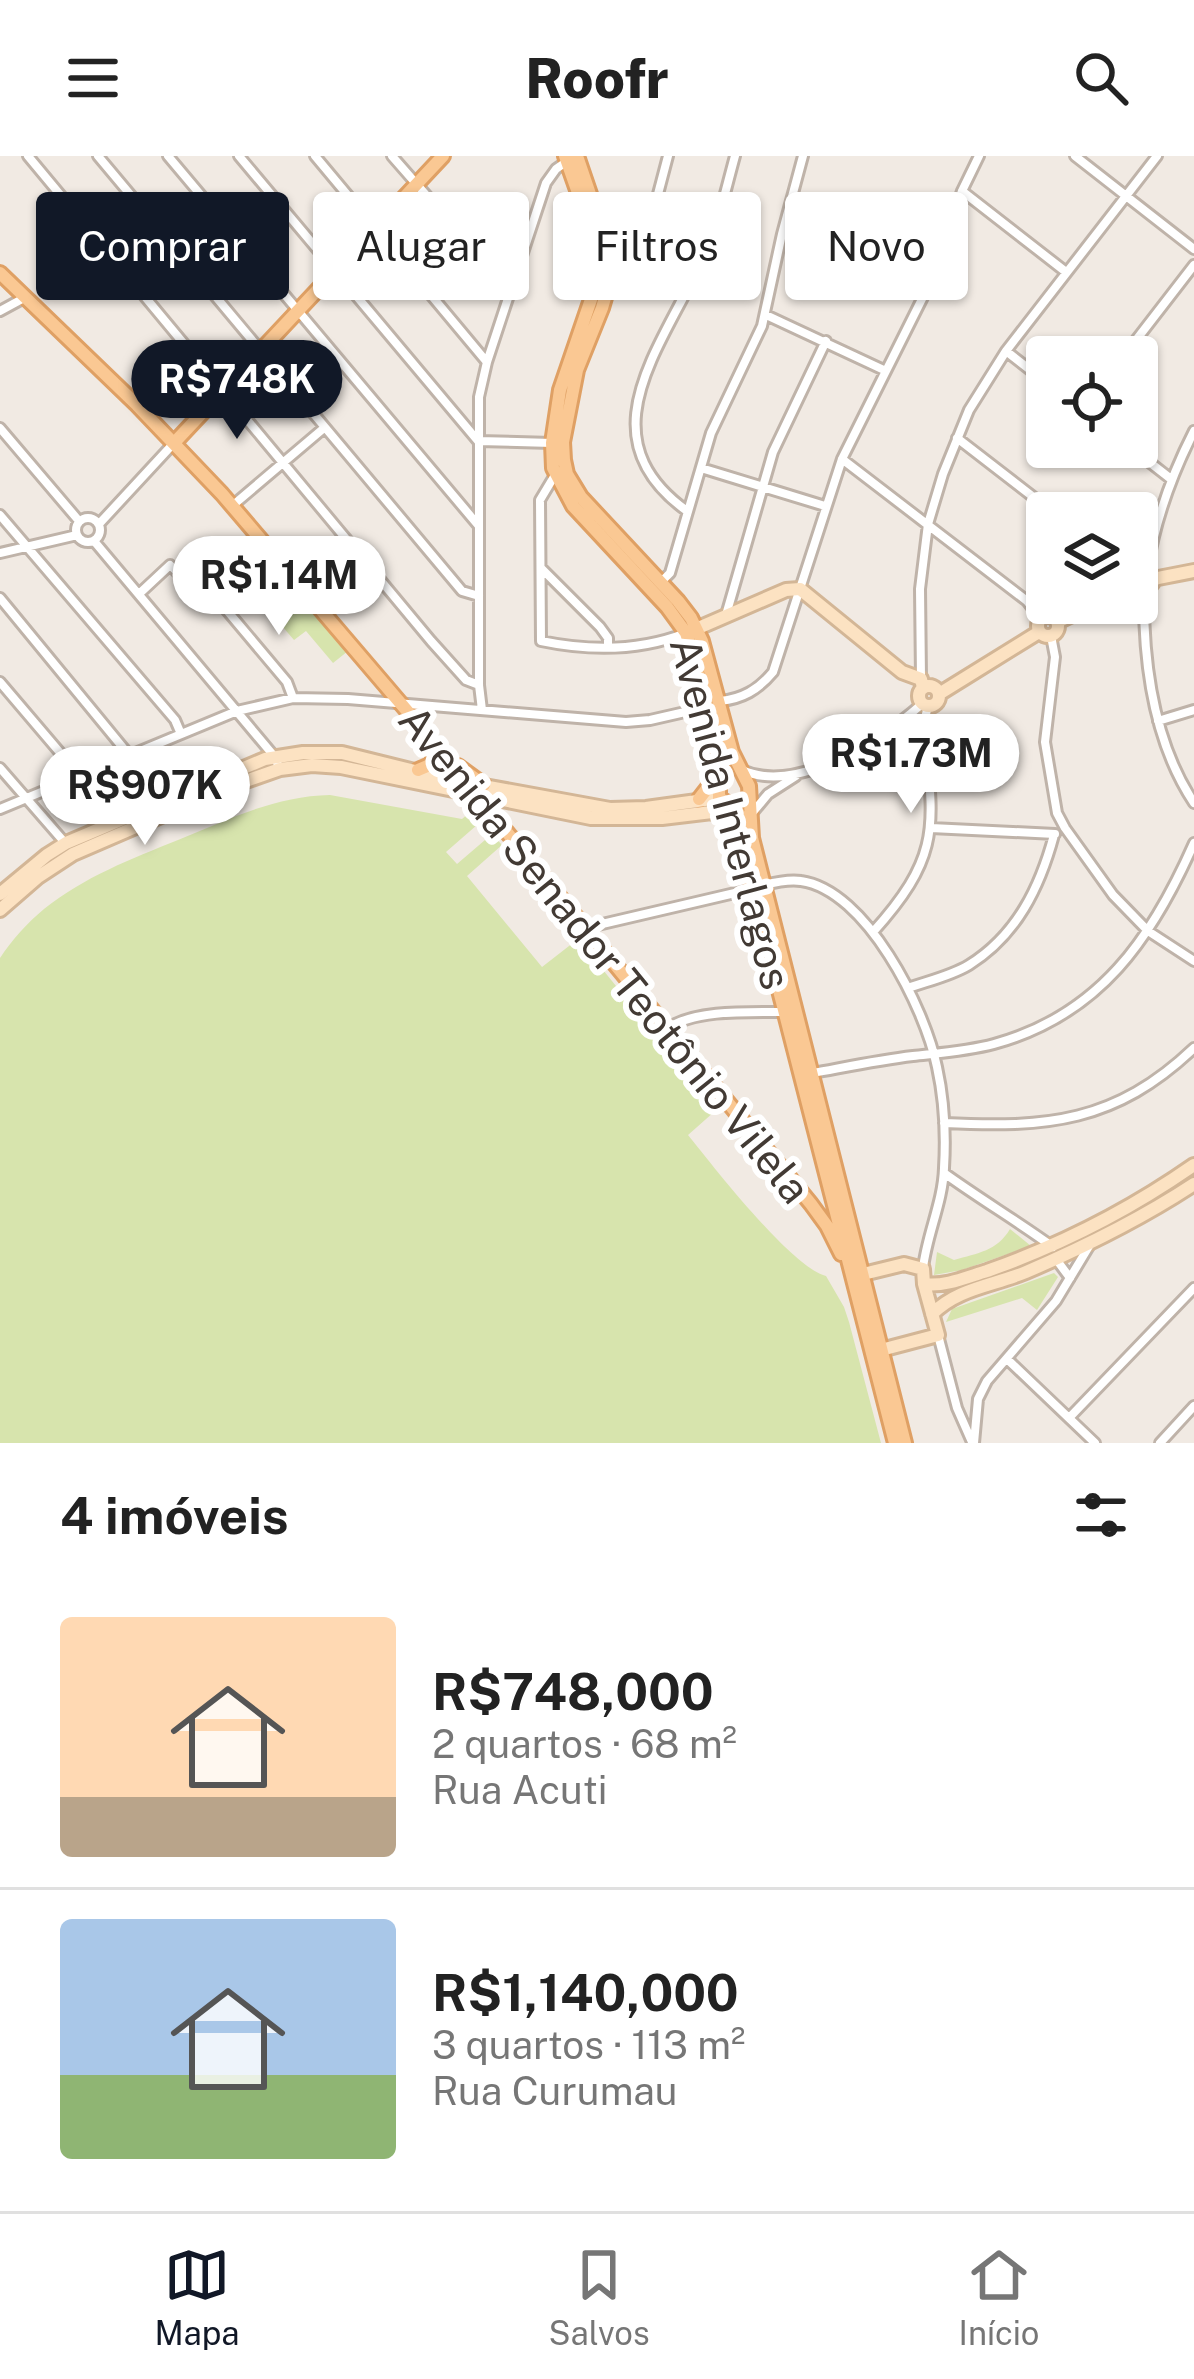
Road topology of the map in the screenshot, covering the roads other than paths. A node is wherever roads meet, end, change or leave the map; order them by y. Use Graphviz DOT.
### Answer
graph roads {
  1 [pos="28,156"];
  2 [pos="98,156"];
  3 [pos="168,156"];
  4 [pos="239,156"];
  5 [pos="315,156"];
  6 [pos="392,156"];
  7 [pos="443,156"];
  8 [pos="668,156"];
  9 [pos="735,156"];
  10 [pos="803,156"];
  11 [pos="980,156"];
  12 [pos="1075,156"];
  13 [pos="1157,156"];
  14 [pos="570,158"];
  15 [pos="417,185"];
  16 [pos="962,190"];
  17 [pos="346,192"];
  18 [pos="410,192"];
  19 [pos="423,192"];
  20 [pos="582,192"];
  21 [pos="659,192"];
  22 [pos="725,192"];
  23 [pos="1126,196"];
  24 [pos="529,234"];
  25 [pos="313,246"];
  26 [pos="1194,249"];
  27 [pos="1194,265"];
  28 [pos="1066,272"];
  29 [pos="0,273"];
  30 [pos="313,295"];
  31 [pos="26,297"];
  32 [pos="358,300"];
  33 [pos="436,300"];
  34 [pos="507,300"];
  35 [pos="593,300"];
  36 [pos="604,300"];
  37 [pos="683,300"];
  38 [pos="0,311"];
  39 [pos="297,312"];
  40 [pos="766,315"];
  41 [pos="1139,336"];
  42 [pos="826,341"];
  43 [pos="1006,351"];
  44 [pos="259,352"];
  45 [pos="487,362"];
  46 [pos="1026,366"];
  47 [pos="886,371"];
  48 [pos="222,391"];
  49 [pos="0,428"];
  50 [pos="324,428"];
  51 [pos="1194,431"];
  52 [pos="957,438"];
  53 [pos="478,441"];
  54 [pos="174,442"];
  55 [pos="552,443"];
  56 [pos="842,459"];
  57 [pos="284,464"];
  58 [pos="701,468"];
  59 [pos="1158,468"];
  60 [pos="555,475"];
  61 [pos="1171,478"];
  62 [pos="762,488"];
  63 [pos="1027,492"];
  64 [pos="232,506"];
  65 [pos="825,506"];
  66 [pos="687,511"];
  67 [pos="0,515"];
  68 [pos="1158,516"];
  69 [pos="99,520"];
  70 [pos="928,524"];
  71 [pos="478,525"];
  72 [pos="75,530"];
  73 [pos="94,541"];
  74 [pos="27,546"];
  75 [pos="0,553"];
  76 [pos="539,567"];
  77 [pos="1194,571"];
  78 [pos="1158,578"];
  79 [pos="662,582"];
  80 [pos="800,589"];
  81 [pos="140,593"];
  82 [pos="479,596"];
  83 [pos="0,598"];
  84 [pos="204,599"];
  85 [pos="219,601"];
  86 [pos="726,615"];
  87 [pos="1057,624"];
  88 [pos="1145,624"];
  89 [pos="1044,629"];
  90 [pos="691,630"];
  91 [pos="608,647"];
  92 [pos="0,682"];
  93 [pos="922,684"];
  94 [pos="479,686"];
  95 [pos="939,694"];
  96 [pos="293,698"];
  97 [pos="713,704"];
  98 [pos="402,705"];
  99 [pos="925,705"];
  100 [pos="471,709"];
  101 [pos="482,710"];
  102 [pos="1194,710"];
  103 [pos="237,711"];
  104 [pos="1158,721"];
  105 [pos="181,734"];
  106 [pos="434,746"];
  107 [pos="130,755"];
  108 [pos="278,763"];
  109 [pos="0,768"];
  110 [pos="418,770"];
  111 [pos="742,770"];
  112 [pos="719,772"];
  113 [pos="799,774"];
  114 [pos="76,777"];
  115 [pos="464,782"];
  116 [pos="480,790"];
  117 [pos="25,798"];
  118 [pos="719,798"];
  119 [pos="699,800"];
  120 [pos="1194,803"];
  121 [pos="0,808"];
  122 [pos="661,812"];
  123 [pos="752,813"];
  124 [pos="730,821"];
  125 [pos="931,828"];
  126 [pos="1065,828"];
  127 [pos="1054,835"];
  128 [pos="752,838"];
  129 [pos="1194,843"];
  130 [pos="69,849"];
  131 [pos="759,887"];
  132 [pos="0,894"];
  133 [pos="0,910"];
  134 [pos="585,928"];
  135 [pos="1148,931"];
  136 [pos="873,932"];
  137 [pos="1194,961"];
  138 [pos="908,988"];
  139 [pos="786,1012"];
  140 [pos="667,1030"];
  141 [pos="1194,1048"];
  142 [pos="934,1054"];
  143 [pos="812,1073"];
  144 [pos="944,1124"];
  145 [pos="1194,1165"];
  146 [pos="944,1173"];
  147 [pos="1194,1184"];
  148 [pos="1091,1243"];
  149 [pos="926,1245"];
  150 [pos="1057,1253"];
  151 [pos="904,1264"];
  152 [pos="856,1276"];
  153 [pos="924,1276"];
  154 [pos="1070,1278"];
  155 [pos="1194,1288"];
  156 [pos="932,1314"];
  157 [pos="938,1335"];
  158 [pos="866,1338"];
  159 [pos="881,1350"];
  160 [pos="1007,1359"];
  161 [pos="978,1399"];
  162 [pos="956,1403"];
  163 [pos="1194,1406"];
  164 [pos="1069,1418"];
  165 [pos="895,1443"];
  166 [pos="904,1443"];
  167 [pos="973,1443"];
  168 [pos="1095,1443"];
  169 [pos="1160,1443"];
  1 -- 48 [label="street"];
  2 -- 44 [label="street"];
  3 -- 39 [label="street"];
  4 -- 25 [label="street"];
  5 -- 17 [label="street"];
  6 -- 15 [label="street"];
  7 -- 15 [label="main road"];
  8 -- 21 [label="street"];
  9 -- 22 [label="street"];
  10 -- 40 [label="street"];
  11 -- 16 [label="street"];
  12 -- 23 [label="street"];
  13 -- 23 [label="street"];
  14 -- 20 [label="main road, Avenida Interlagos"];
  14 -- 24 [label="street"];
  15 -- 18 [label="main road"];
  15 -- 19 [label="street"];
  16 -- 28 [label="street"];
  16 -- 47 [label="street"];
  23 -- 26 [label="street"];
  23 -- 28 [label="street"];
  27 -- 41 [label="street"];
  28 -- 43 [label="street"];
  29 -- 31 [label="main road, Avenida Senador Teotônio Vilela"];
  30 -- 39 [label="main road"];
  31 -- 38 [label="street"];
  31 -- 54 [label="main road, Avenida Senador Teotônio Vilela"];
  32 -- 53 [label="street"];
  33 -- 45 [label="street"];
  34 -- 45 [label="street"];
  35 -- 55 [label="main road, Avenida Interlagos"];
  36 -- 79 [label="main road, Avenida Interlagos"];
  37 -- 66 [label="street"];
  39 -- 44 [label="main road"];
  39 -- 71 [label="street"];
  40 -- 42 [label="street"];
  40 -- 58 [label="street"];
  42 -- 47 [label="street"];
  42 -- 62 [label="street"];
  43 -- 46 [label="street"];
  43 -- 52 [label="street"];
  44 -- 48 [label="main road"];
  44 -- 50 [label="street"];
  45 -- 53 [label="street"];
  47 -- 56 [label="street"];
  48 -- 54 [label="main road"];
  48 -- 57 [label="street"];
  49 -- 72 [label="street"];
  50 -- 57 [label="street"];
  50 -- 82 [label="street"];
  51 -- 61 [label="street"];
  52 -- 63 [label="street"];
  52 -- 70 [label="street"];
  53 -- 55 [label="street"];
  53 -- 71 [label="street"];
  54 -- 64 [label="main road, Avenida Senador Teotônio Vilela"];
  54 -- 69 [label="street"];
  55 -- 60 [label="main road, Avenida Interlagos"];
  56 -- 65 [label="street"];
  56 -- 70 [label="street"];
  57 -- 64 [label="street"];
  57 -- 94 [label="street"];
  58 -- 62 [label="street"];
  58 -- 66 [label="street"];
  59 -- 61 [label="street"];
  60 -- 76 [label="street"];
  60 -- 90 [label="main road, Avenida Interlagos"];
  61 -- 68 [label="street"];
  62 -- 65 [label="street"];
  62 -- 86 [label="street"];
  64 -- 98 [label="main road, Avenida Senador Teotônio Vilela"];
  65 -- 80 [label="street"];
  66 -- 79 [label="street"];
  67 -- 74 [label="street"];
  69 -- 72 [label="street"];
  69 -- 73 [label="street"];
  70 -- 89 [label="street"];
  70 -- 93 [label="street"];
  71 -- 82 [label="street"];
  72 -- 73 [label="street"];
  72 -- 74 [label="street"];
  73 -- 81 [label="street"];
  74 -- 75 [label="street"];
  74 -- 105 [label="street"];
  76 -- 91 [label="street"];
  76 -- 91 [label="street"];
  77 -- 78 [label="street"];
  79 -- 90 [label="main road, Avenida Interlagos"];
  80 -- 86 [label="street"];
  80 -- 93 [label="street"];
  80 -- 97 [label="street"];
  81 -- 84 [label="street"];
  81 -- 103 [label="street"];
  82 -- 94 [label="street"];
  83 -- 107 [label="street"];
  85 -- 96 [label="street"];
  86 -- 90 [label="street"];
  87 -- 89 [label="street"];
  88 -- 104 [label="street"];
  89 -- 95 [label="street"];
  89 -- 126 [label="street"];
  90 -- 91 [label="street"];
  90 -- 97 [label="main road, Avenida Interlagos"];
  92 -- 114 [label="street"];
  93 -- 95 [label="street"];
  93 -- 99 [label="street"];
  94 -- 100 [label="street"];
  94 -- 101 [label="street"];
  95 -- 99 [label="street"];
  96 -- 98 [label="street"];
  96 -- 103 [label="street"];
  97 -- 101 [label="street"];
  97 -- 111 [label="main road, Avenida Interlagos"];
  97 -- 112 [label="main road, Avenida Interlagos"];
  98 -- 100 [label="street"];
  98 -- 106 [label="main road, Avenida Senador Teotônio Vilela"];
  99 -- 113 [label="street"];
  99 -- 125 [label="street"];
  100 -- 101 [label="street"];
  102 -- 104 [label="street"];
  103 -- 105 [label="street"];
  103 -- 108 [label="street"];
  104 -- 120 [label="street"];
  105 -- 107 [label="street"];
  106 -- 110 [label="main road"];
  106 -- 115 [label="main road, Avenida Senador Teotônio Vilela"];
  106 -- 116 [label="main road"];
  107 -- 114 [label="street"];
  108 -- 110 [label="street"];
  108 -- 116 [label="street"];
  108 -- 130 [label="street"];
  109 -- 117 [label="street"];
  110 -- 115 [label="street"];
  111 -- 112 [label="main road"];
  111 -- 113 [label="street"];
  111 -- 123 [label="main road, Avenida Interlagos"];
  112 -- 118 [label="main road, Avenida Interlagos"];
  112 -- 119 [label="main road"];
  113 -- 123 [label="street"];
  114 -- 117 [label="street"];
  115 -- 116 [label="main road, Avenida Senador Teotônio Vilela"];
  116 -- 122 [label="street"];
  116 -- 134 [label="main road, Avenida Senador Teotônio Vilela"];
  117 -- 121 [label="street"];
  117 -- 130 [label="street"];
  118 -- 119 [label="street"];
  118 -- 124 [label="main road, Avenida Interlagos"];
  118 -- 128 [label="main road"];
  119 -- 122 [label="street"];
  122 -- 124 [label="street"];
  123 -- 128 [label="main road, Avenida Interlagos"];
  124 -- 131 [label="main road, Avenida Interlagos"];
  125 -- 127 [label="street"];
  125 -- 136 [label="street"];
  126 -- 127 [label="street"];
  126 -- 135 [label="street"];
  127 -- 138 [label="street"];
  128 -- 131 [label="main road, Avenida Interlagos"];
  129 -- 135 [label="street"];
  130 -- 132 [label="street"];
  130 -- 133 [label="street"];
  131 -- 134 [label="street"];
  131 -- 136 [label="street"];
  131 -- 139 [label="main road, Avenida Interlagos"];
  131 -- 143 [label="main road, Avenida Interlagos"];
  134 -- 140 [label="main road, Avenida Senador Teotônio Vilela"];
  135 -- 137 [label="street"];
  135 -- 142 [label="street"];
  136 -- 138 [label="street"];
  138 -- 142 [label="street"];
  139 -- 140 [label="street"];
  139 -- 152 [label="main road, Avenida Interlagos"];
  140 -- 152 [label="main road, Avenida Senador Teotônio Vilela"];
  141 -- 144 [label="street"];
  142 -- 143 [label="street"];
  142 -- 144 [label="street"];
  143 -- 152 [label="main road, Avenida Interlagos"];
  144 -- 146 [label="street"];
  145 -- 150 [label="street"];
  146 -- 149 [label="street"];
  146 -- 150 [label="street"];
  147 -- 148 [label="street"];
  148 -- 150 [label="street"];
  148 -- 154 [label="street"];
  149 -- 151 [label="street"];
  149 -- 153 [label="street"];
  150 -- 153 [label="street"];
  150 -- 154 [label="street"];
  150 -- 156 [label="street"];
  151 -- 152 [label="street"];
  151 -- 153 [label="street"];
  152 -- 158 [label="main road, Avenida Interlagos"];
  152 -- 159 [label="main road, Avenida Interlagos"];
  153 -- 156 [label="street"];
  154 -- 160 [label="street"];
  155 -- 164 [label="street"];
  156 -- 157 [label="street"];
  157 -- 159 [label="street"];
  157 -- 162 [label="street"];
  158 -- 159 [label="main road"];
  158 -- 165 [label="main road, Avenida Interlagos"];
  159 -- 166 [label="main road, Avenida Interlagos"];
  160 -- 161 [label="street"];
  160 -- 164 [label="street"];
  161 -- 162 [label="street"];
  161 -- 167 [label="street"];
  162 -- 167 [label="street"];
  163 -- 169 [label="street"];
  164 -- 168 [label="street"];
}
